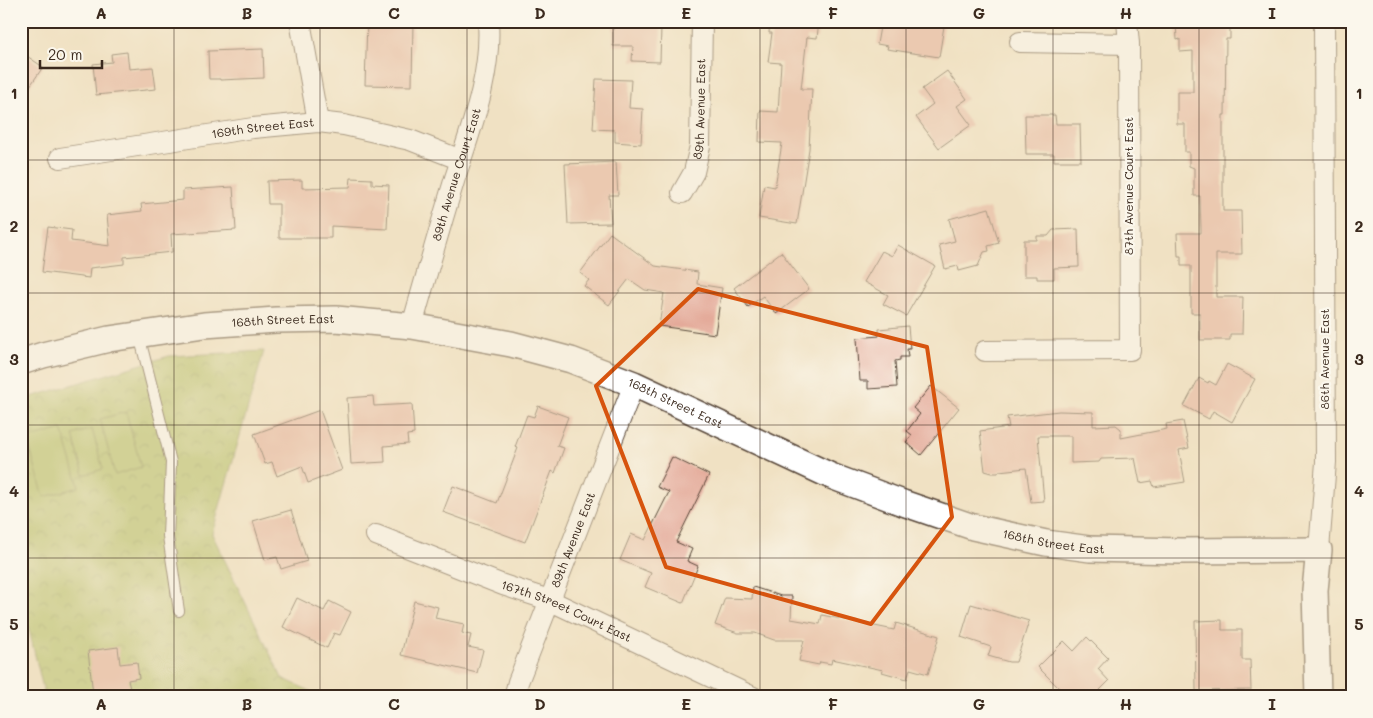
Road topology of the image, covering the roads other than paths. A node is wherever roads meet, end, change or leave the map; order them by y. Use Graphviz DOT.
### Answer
graph roads {
  1 [pos="300,21"];
  2 [pos="488,21"];
  3 [pos="702,21"];
  4 [pos="1127,21"];
  5 [pos="1324,21"];
  6 [pos="1020,42"];
  7 [pos="1129,44"];
  8 [pos="318,122"];
  9 [pos="60,158"];
  10 [pos="461,160"];
  11 [pos="682,194"];
  12 [pos="412,326"];
  13 [pos="139,335"];
  14 [pos="985,351"];
  15 [pos="21,362"];
  16 [pos="634,384"];
  17 [pos="376,535"];
  18 [pos="1319,550"];
  19 [pos="549,600"];
  20 [pos="179,611"];
  21 [pos="514,697"];
  22 [pos="753,697"];
  23 [pos="1318,697"];
  1 -- 8 [label="street"];
  2 -- 10 [label="street, 89th Avenue Court East"];
  3 -- 11 [label="street, 89th Avenue East"];
  4 -- 7 [label="street, 87th Avenue Court East"];
  5 -- 18 [label="street, 86th Avenue East"];
  6 -- 7 [label="street"];
  7 -- 14 [label="street, 87th Avenue Court East"];
  8 -- 9 [label="street, 169th Street East"];
  8 -- 10 [label="street, 169th Street East"];
  10 -- 12 [label="street, 89th Avenue Court East"];
  12 -- 13 [label="street, 168th Street East"];
  12 -- 16 [label="street, 168th Street East"];
  13 -- 15 [label="street, 168th Street East"];
  13 -- 20 [label="lane"];
  16 -- 18 [label="street, 168th Street East"];
  16 -- 19 [label="street, 89th Avenue East"];
  17 -- 19 [label="street, 167th Street Court East"];
  18 -- 23 [label="street, 86th Avenue East"];
  19 -- 21 [label="street, 89th Avenue East"];
  19 -- 22 [label="street, 167th Street Court East"];
}
